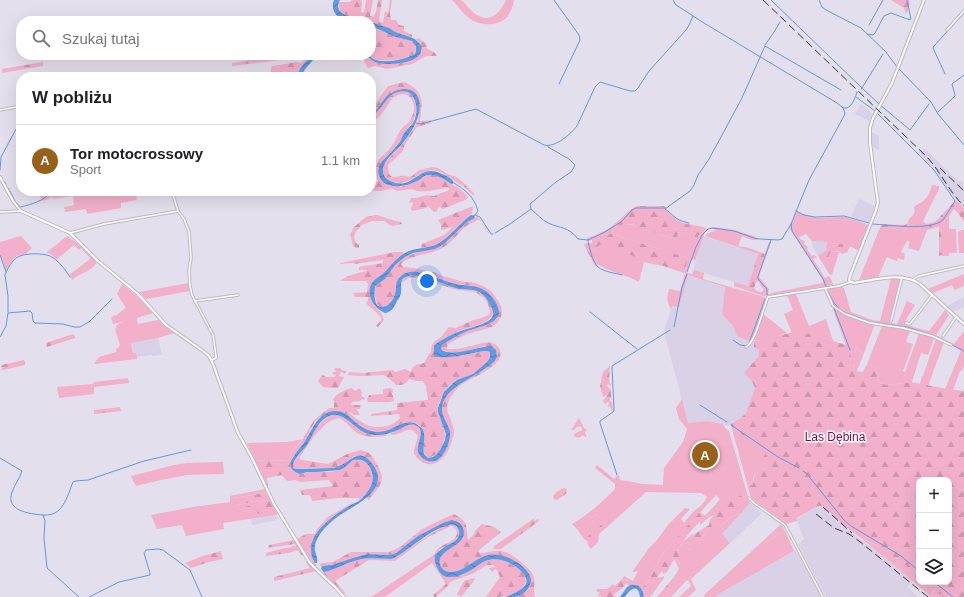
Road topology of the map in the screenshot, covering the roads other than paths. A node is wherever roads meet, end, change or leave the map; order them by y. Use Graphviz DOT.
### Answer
graph roads {
  1 [pos="924,0"];
  2 [pos="964,11"];
  3 [pos="947,30"];
  4 [pos="16,107"];
  5 [pos="0,110"];
  6 [pos="0,177"];
  7 [pos="174,196"];
  8 [pos="21,211"];
  9 [pos="178,211"];
  10 [pos="0,212"];
  11 [pos="70,234"];
  12 [pos="964,266"];
  13 [pos="902,277"];
  14 [pos="914,280"];
  15 [pos="850,282"];
  16 [pos="825,288"];
  17 [pos="238,295"];
  18 [pos="932,295"];
  19 [pos="195,301"];
  20 [pos="956,317"];
  21 [pos="891,321"];
  22 [pos="906,324"];
  23 [pos="964,324"];
  24 [pos="943,336"];
  25 [pos="951,345"];
  26 [pos="746,348"];
  27 [pos="212,360"];
  28 [pos="749,498"];
  29 [pos="344,597"];
  30 [pos="823,597"];
  1 -- 15 [label="street"];
  2 -- 3 [label="street"];
  4 -- 5 [label="street"];
  6 -- 8 [label="street"];
  7 -- 9 [label="street"];
  8 -- 10 [label="street"];
  8 -- 11 [label="street"];
  9 -- 11 [label="street"];
  9 -- 19 [label="street"];
  11 -- 27 [label="street"];
  12 -- 14 [label="street"];
  13 -- 14 [label="street"];
  13 -- 15 [label="street"];
  13 -- 21 [label="street"];
  14 -- 18 [label="street"];
  15 -- 16 [label="street"];
  16 -- 25 [label="street"];
  16 -- 26 [label="street"];
  17 -- 19 [label="street"];
  18 -- 20 [label="street"];
  18 -- 22 [label="street"];
  19 -- 27 [label="street"];
  20 -- 23 [label="street"];
  20 -- 24 [label="street"];
  27 -- 29 [label="street"];
  28 -- 30 [label="street"];
}
